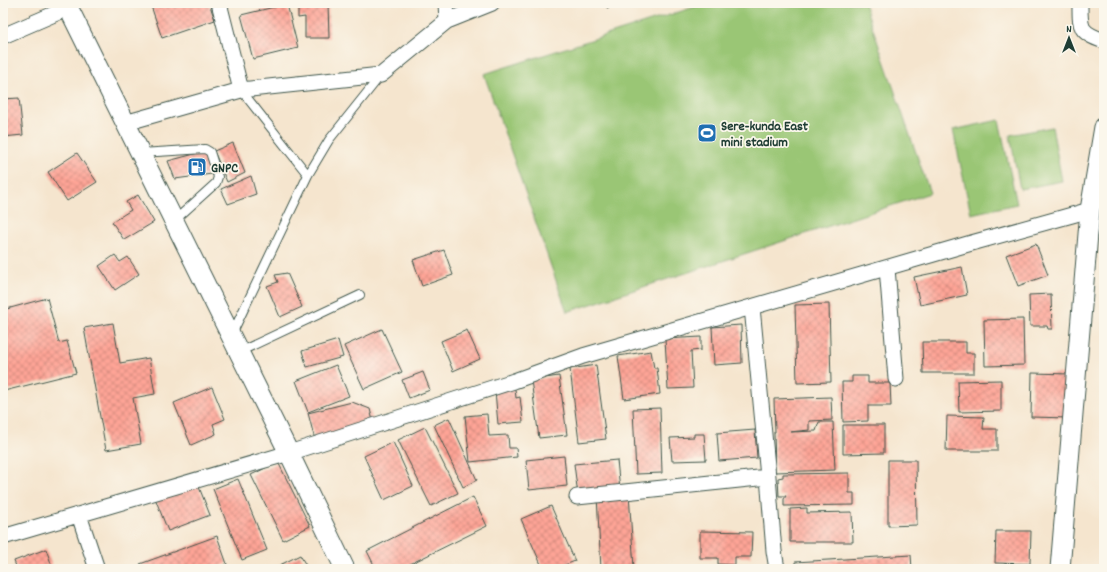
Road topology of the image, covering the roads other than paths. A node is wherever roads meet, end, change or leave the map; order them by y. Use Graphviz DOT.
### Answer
graph roads {
  1 [pos="219,3"];
  2 [pos="446,3"];
  3 [pos="492,3"];
  4 [pos="1080,3"];
  5 [pos="67,5"];
  6 [pos="447,21"];
  7 [pos="3,36"];
  8 [pos="1104,41"];
  9 [pos="381,76"];
  10 [pos="241,90"];
  11 [pos="125,123"];
  12 [pos="1104,127"];
  13 [pos="140,153"];
  14 [pos="308,175"];
  15 [pos="1090,210"];
  16 [pos="174,221"];
  17 [pos="887,268"];
  18 [pos="360,295"];
  19 [pos="752,307"];
  20 [pos="235,344"];
  21 [pos="896,379"];
  22 [pos="289,453"];
  23 [pos="768,477"];
  24 [pos="577,498"];
  25 [pos="79,515"];
  26 [pos="3,537"];
  27 [pos="97,569"];
  28 [pos="345,569"];
  29 [pos="777,569"];
  30 [pos="1060,569"];
  1 -- 10 [label="street"];
  2 -- 6 [label="street"];
  3 -- 6 [label="street"];
  4 -- 8 [label="street"];
  5 -- 7 [label="street"];
  5 -- 11 [label="street"];
  6 -- 9 [label="street"];
  9 -- 10 [label="street"];
  9 -- 14 [label="lane"];
  10 -- 11 [label="street"];
  10 -- 14 [label="lane"];
  11 -- 13 [label="street"];
  12 -- 15 [label="street"];
  13 -- 16 [label="street"];
  13 -- 16 [label="lane"];
  14 -- 20 [label="lane"];
  15 -- 17 [label="street"];
  15 -- 30 [label="street"];
  16 -- 20 [label="street"];
  17 -- 19 [label="street"];
  17 -- 21 [label="street"];
  18 -- 20 [label="lane"];
  19 -- 22 [label="street"];
  19 -- 23 [label="street"];
  20 -- 22 [label="street"];
  22 -- 25 [label="street"];
  22 -- 28 [label="street"];
  23 -- 24 [label="street"];
  23 -- 29 [label="street"];
  25 -- 26 [label="street"];
  25 -- 27 [label="street"];
}
